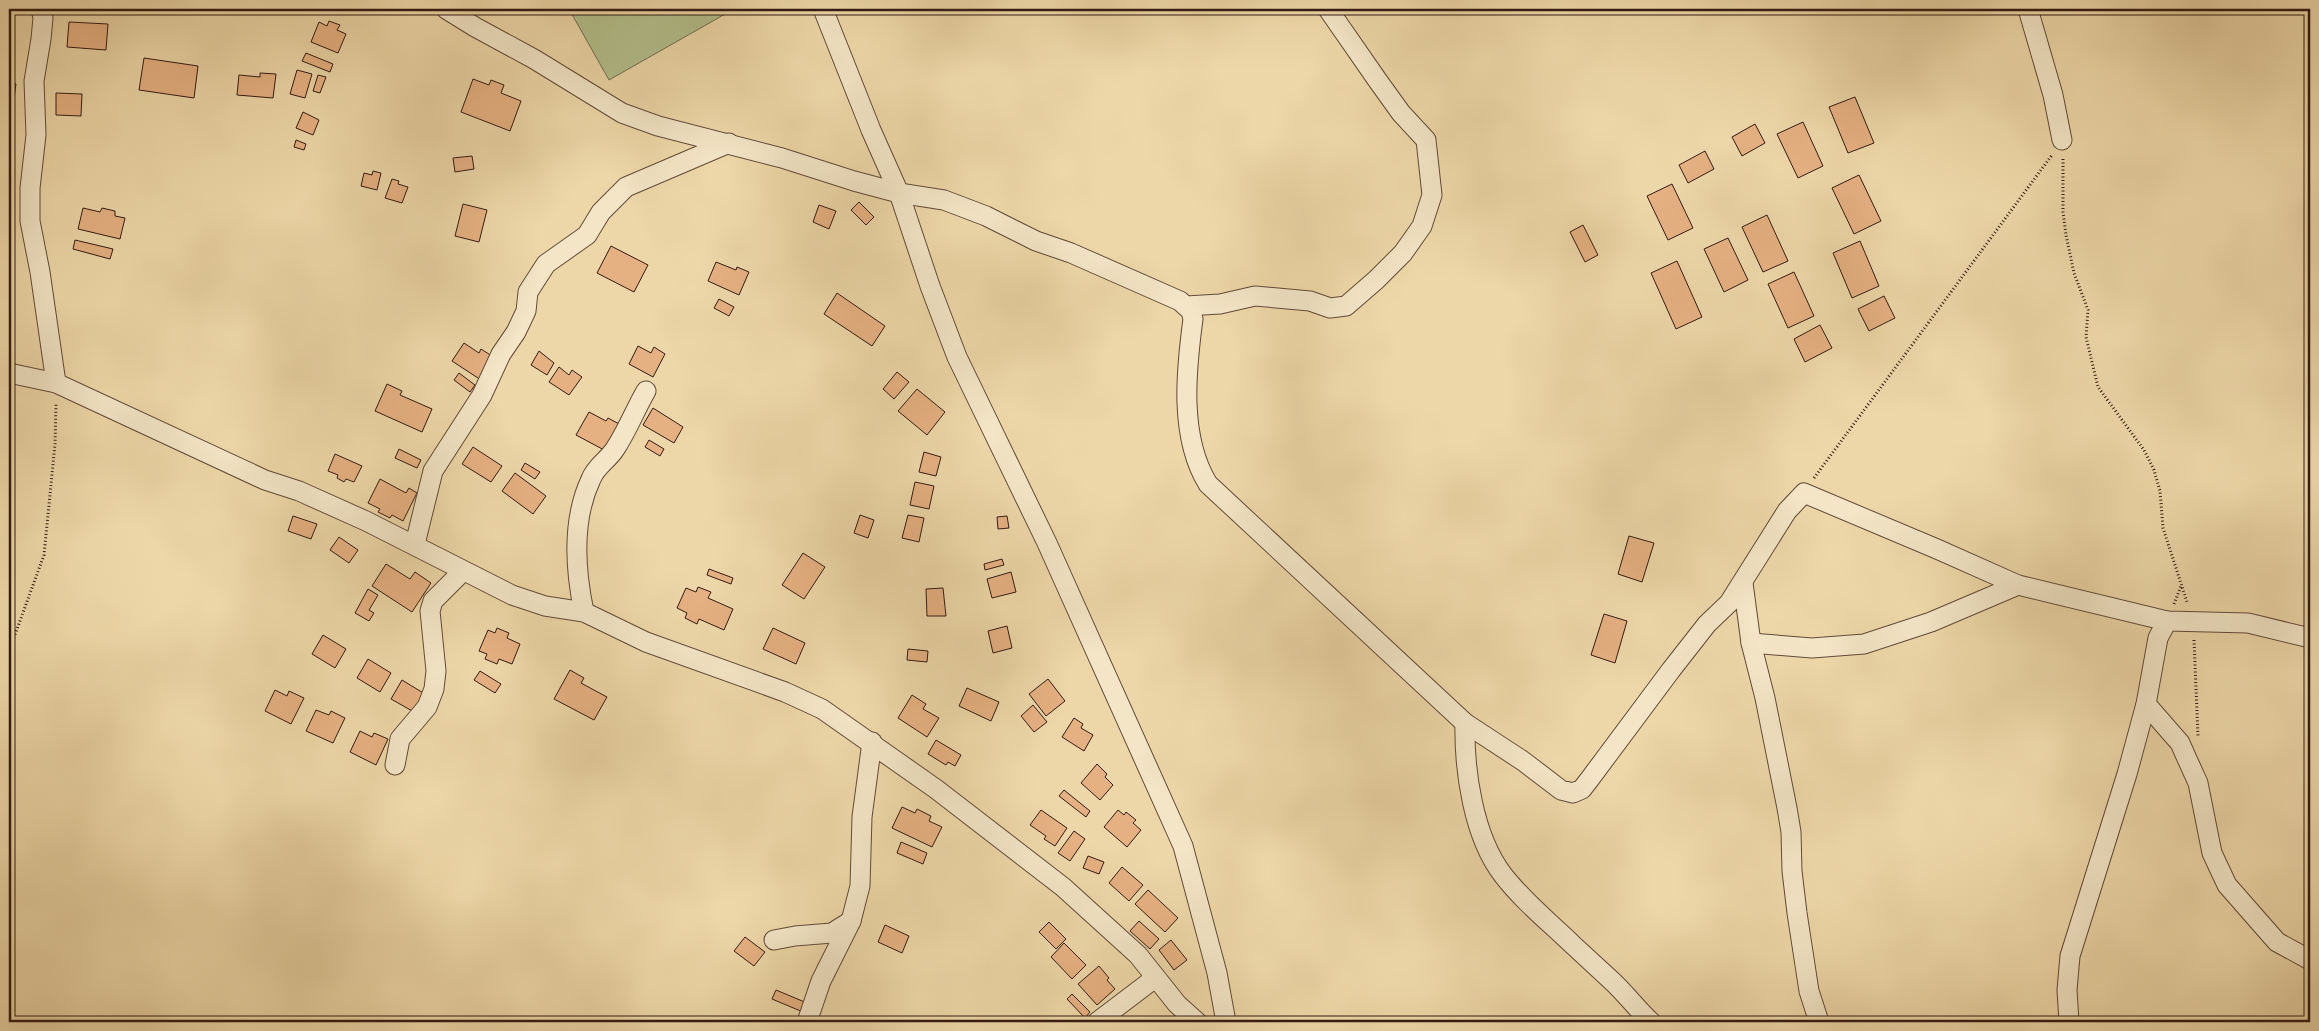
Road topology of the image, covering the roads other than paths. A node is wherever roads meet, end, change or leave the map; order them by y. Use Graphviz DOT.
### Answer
graph roads {
  1 [pos="41,9"];
  2 [pos="446,9"];
  3 [pos="823,9"];
  4 [pos="1328,9"];
  5 [pos="2028,9"];
  6 [pos="2062,140"];
  7 [pos="729,143"];
  8 [pos="899,193"];
  9 [pos="1186,306"];
  10 [pos="9,372"];
  11 [pos="56,383"];
  12 [pos="646,391"];
  13 [pos="415,544"];
  14 [pos="463,571"];
  15 [pos="1743,583"];
  16 [pos="2018,586"];
  17 [pos="584,612"];
  18 [pos="2167,621"];
  19 [pos="2310,638"];
  20 [pos="1751,643"];
  21 [pos="2146,704"];
  22 [pos="1465,722"];
  23 [pos="872,742"];
  24 [pos="395,765"];
  25 [pos="850,921"];
  26 [pos="774,940"];
  27 [pos="2310,960"];
  28 [pos="1154,978"];
  29 [pos="807,1022"];
  30 [pos="1096,1022"];
  31 [pos="1196,1022"];
  32 [pos="1226,1022"];
  33 [pos="1651,1022"];
  34 [pos="1819,1022"];
  35 [pos="2069,1022"];
  1 -- 11 [label="street"];
  2 -- 7 [label="street"];
  3 -- 8 [label="street"];
  4 -- 9 [label="street"];
  5 -- 6 [label="street"];
  7 -- 8 [label="street"];
  7 -- 13 [label="street"];
  8 -- 9 [label="street"];
  8 -- 32 [label="street"];
  9 -- 22 [label="street"];
  10 -- 11 [label="street"];
  11 -- 13 [label="street"];
  12 -- 17 [label="street"];
  13 -- 14 [label="street"];
  14 -- 17 [label="street"];
  14 -- 24 [label="street"];
  15 -- 16 [label="street"];
  15 -- 20 [label="street"];
  15 -- 22 [label="street"];
  16 -- 18 [label="street"];
  16 -- 20 [label="street"];
  17 -- 23 [label="street"];
  18 -- 19 [label="street"];
  18 -- 21 [label="street"];
  20 -- 34 [label="street"];
  21 -- 27 [label="street"];
  21 -- 35 [label="street"];
  22 -- 33 [label="street"];
  23 -- 25 [label="street"];
  23 -- 28 [label="street"];
  25 -- 26 [label="street"];
  25 -- 29 [label="street"];
  28 -- 30 [label="street"];
  28 -- 31 [label="street"];
}
